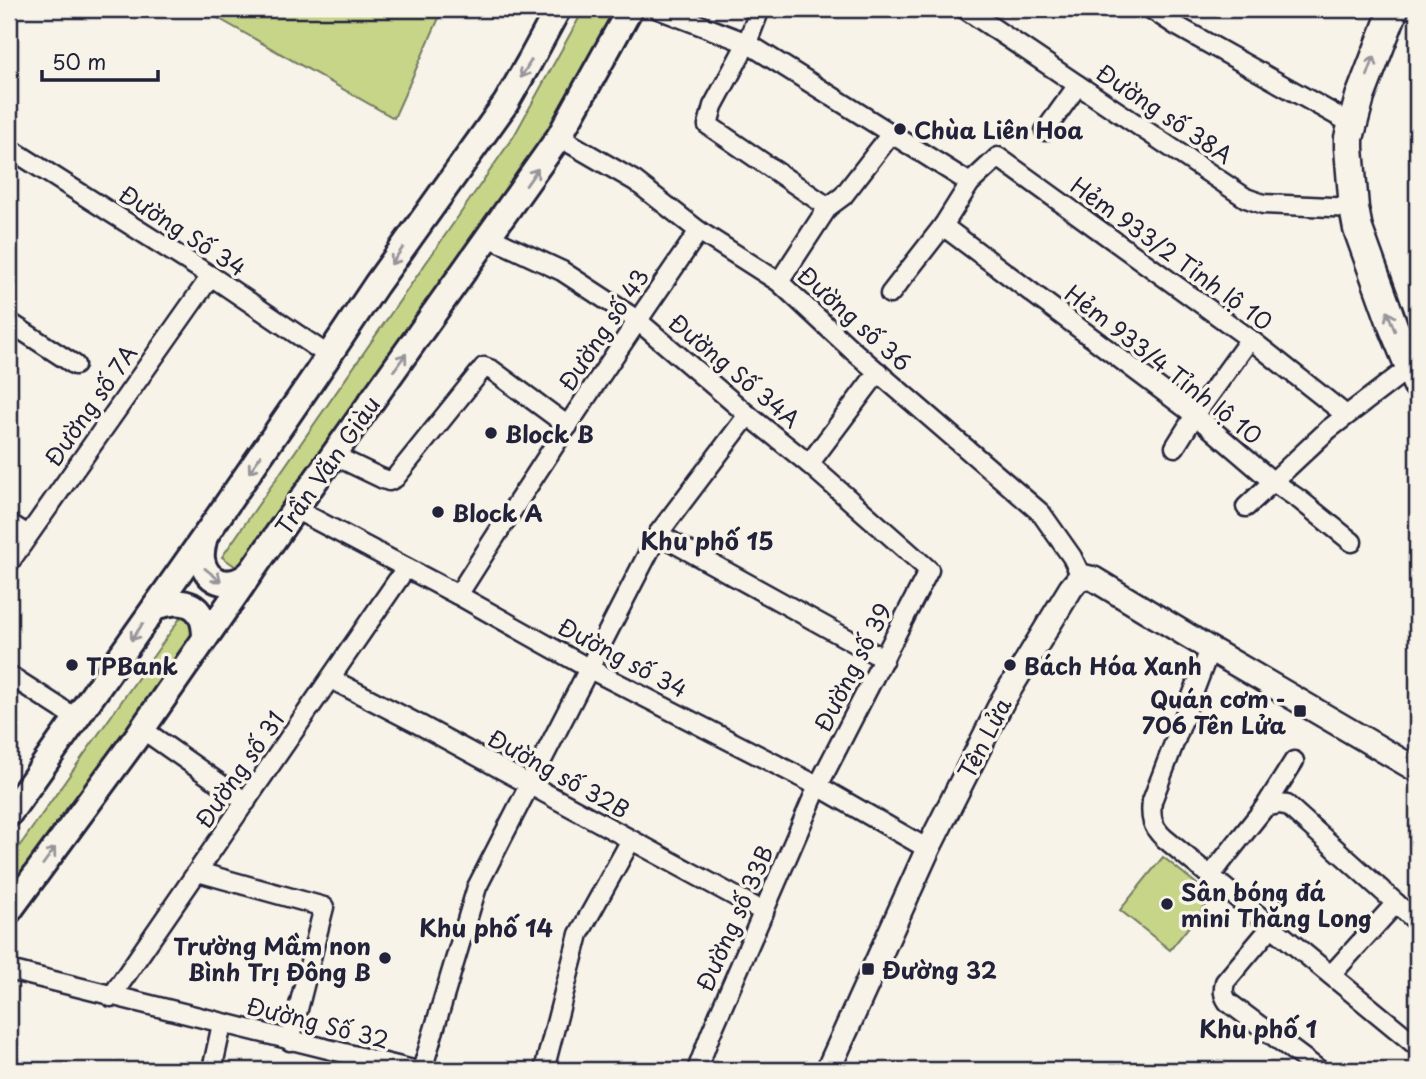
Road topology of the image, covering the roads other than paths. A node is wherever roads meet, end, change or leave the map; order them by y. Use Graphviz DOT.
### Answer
graph roads {
  1 [pos="558,9"];
  2 [pos="630,9"];
  3 [pos="658,9"];
  4 [pos="760,9"];
  5 [pos="965,9"];
  6 [pos="1151,9"];
  7 [pos="1394,9"];
  8 [pos="747,43"];
  9 [pos="1078,85"];
  10 [pos="1352,124"];
  11 [pos="1045,131"];
  12 [pos="891,134"];
  13 [pos="559,137"];
  14 [pos="9,149"];
  15 [pos="970,183"];
  16 [pos="828,207"];
  17 [pos="1354,208"];
  18 [pos="943,226"];
  19 [pos="699,231"];
  20 [pos="489,237"];
  21 [pos="211,276"];
  22 [pos="779,282"];
  23 [pos="890,294"];
  24 [pos="637,320"];
  25 [pos="11,328"];
  26 [pos="1250,339"];
  27 [pos="329,356"];
  28 [pos="75,365"];
  29 [pos="878,372"];
  30 [pos="1414,376"];
  31 [pos="748,415"];
  32 [pos="1195,415"];
  33 [pos="1346,415"];
  34 [pos="568,426"];
  35 [pos="1175,447"];
  36 [pos="333,456"];
  37 [pos="809,464"];
  38 [pos="1272,481"];
  39 [pos="1245,506"];
  40 [pos="295,509"];
  41 [pos="9,523"];
  42 [pos="658,534"];
  43 [pos="28,535"];
  44 [pos="205,536"];
  45 [pos="1353,542"];
  46 [pos="9,563"];
  47 [pos="406,569"];
  48 [pos="929,570"];
  49 [pos="251,572"];
  50 [pos="1081,576"];
  51 [pos="458,595"];
  52 [pos="155,607"];
  53 [pos="205,638"];
  54 [pos="1210,649"];
  55 [pos="884,659"];
  56 [pos="588,668"];
  57 [pos="9,674"];
  58 [pos="331,679"];
  59 [pos="76,718"];
  60 [pos="142,729"];
  61 [pos="1294,761"];
  62 [pos="1417,770"];
  63 [pos="529,785"];
  64 [pos="818,786"];
  65 [pos="246,802"];
  66 [pos="1265,807"];
  67 [pos="9,814"];
  68 [pos="631,840"];
  69 [pos="928,849"];
  70 [pos="198,872"];
  71 [pos="1211,875"];
  72 [pos="1396,902"];
  73 [pos="9,911"];
  74 [pos="764,912"];
  75 [pos="1417,922"];
  76 [pos="1272,926"];
  77 [pos="9,970"];
  78 [pos="1331,975"];
  79 [pos="111,997"];
  80 [pos="222,1024"];
  81 [pos="290,1041"];
  82 [pos="1417,1046"];
  83 [pos="212,1070"];
  84 [pos="413,1070"];
  85 [pos="422,1070"];
  86 [pos="544,1070"];
  87 [pos="696,1070"];
  88 [pos="828,1070"];
  89 [pos="1319,1070"];
  1 -- 27 [label="main road, one-way"];
  2 -- 13 [label="main road, Trần Văn Giàu"];
  3 -- 8 [label="street"];
  4 -- 8 [label="street"];
  5 -- 9 [label="street, Đường số 38A"];
  6 -- 10 [label="street"];
  10 -- 7 [label="main road, one-way"];
  8 -- 12 [label="street"];
  8 -- 16 [label="street"];
  9 -- 11 [label="street"];
  9 -- 17 [label="street, Đường số 38A"];
  10 -- 17 [label="main road"];
  12 -- 15 [label="street"];
  12 -- 16 [label="street"];
  13 -- 19 [label="street, Đường số 36"];
  20 -- 13 [label="main road, Trần Văn Giàu, one-way"];
  14 -- 21 [label="street, Đường Số 34"];
  15 -- 18 [label="street"];
  15 -- 26 [label="street, Hẻm 933/2 Tỉnh lộ 10"];
  16 -- 22 [label="street"];
  30 -- 17 [label="main road, one-way"];
  18 -- 23 [label="street"];
  18 -- 32 [label="street, Hẻm 933/4 Tỉnh lộ 10"];
  19 -- 22 [label="street, Đường số 36"];
  19 -- 24 [label="street, Đường số 43"];
  20 -- 24 [label="street, Đường Số 34A"];
  36 -- 20 [label="main road, Trần Văn Giàu, one-way"];
  21 -- 27 [label="street, Đường Số 34"];
  21 -- 43 [label="street, Đường số 7A"];
  22 -- 29 [label="street, Đường số 36"];
  24 -- 31 [label="street, Đường Số 34A"];
  24 -- 34 [label="street, Đường số 43"];
  25 -- 28 [label="street"];
  26 -- 32 [label="street"];
  26 -- 33 [label="street, Hẻm 933/2 Tỉnh lộ 10"];
  27 -- 44 [label="main road, one-way"];
  29 -- 37 [label="street"];
  29 -- 50 [label="street, Đường số 36"];
  30 -- 33 [label="street"];
  31 -- 37 [label="street, Đường Số 34A"];
  31 -- 42 [label="street"];
  32 -- 35 [label="street"];
  32 -- 38 [label="street, Hẻm 933/4 Tỉnh lộ 10"];
  33 -- 38 [label="street"];
  34 -- 36 [label="street"];
  34 -- 51 [label="street, Đường số 43"];
  36 -- 40 [label="main road, Trần Văn Giàu"];
  37 -- 48 [label="street, Đường Số 34A"];
  38 -- 39 [label="street"];
  38 -- 45 [label="street, Hẻm 933/4 Tỉnh lộ 10"];
  40 -- 47 [label="street, Đường số 34"];
  40 -- 49 [label="main road, Trần Văn Giàu"];
  41 -- 43 [label="street"];
  42 -- 55 [label="street"];
  42 -- 56 [label="street"];
  43 -- 46 [label="street, Đường số 7A"];
  44 -- 49 [label="main road, one-way"];
  44 -- 52 [label="main road"];
  47 -- 51 [label="street, Đường số 34"];
  47 -- 58 [label="street, Đường số 31"];
  48 -- 55 [label="street, Đường số 39"];
  49 -- 53 [label="main road, Trần Văn Giàu"];
  50 -- 54 [label="street"];
  50 -- 69 [label="street, Tên Lửa"];
  51 -- 56 [label="street, Đường số 34"];
  52 -- 53 [label="main road"];
  52 -- 59 [label="main road, one-way"];
  53 -- 60 [label="main road, Trần Văn Giàu"];
  54 -- 62 [label="street"];
  54 -- 71 [label="street"];
  55 -- 64 [label="street, Đường số 39"];
  56 -- 63 [label="street"];
  56 -- 64 [label="street, Đường số 34"];
  57 -- 59 [label="street"];
  58 -- 63 [label="street, Đường số 32B"];
  58 -- 65 [label="street, Đường số 31"];
  59 -- 67 [label="main road"];
  60 -- 65 [label="street"];
  73 -- 60 [label="main road, Trần Văn Giàu, one-way"];
  61 -- 66 [label="street"];
  63 -- 68 [label="street, Đường số 32B"];
  63 -- 85 [label="street"];
  64 -- 69 [label="street, Đường số 34"];
  64 -- 74 [label="street, Đường số 33B"];
  65 -- 70 [label="street, Đường số 31"];
  66 -- 71 [label="street"];
  66 -- 72 [label="street"];
  68 -- 74 [label="street, Đường số 32B"];
  68 -- 86 [label="street"];
  69 -- 88 [label="street, Tên Lửa"];
  70 -- 79 [label="street, Đường số 31"];
  70 -- 81 [label="street"];
  71 -- 76 [label="street"];
  72 -- 75 [label="street"];
  72 -- 78 [label="street"];
  74 -- 87 [label="street, Đường số 33B"];
  76 -- 78 [label="street"];
  76 -- 89 [label="street"];
  77 -- 79 [label="street, Đường Số 32"];
  78 -- 82 [label="street"];
  79 -- 80 [label="street, Đường Số 32"];
  80 -- 81 [label="street, Đường Số 32"];
  80 -- 83 [label="street"];
  81 -- 84 [label="street, Đường Số 32"];
}
